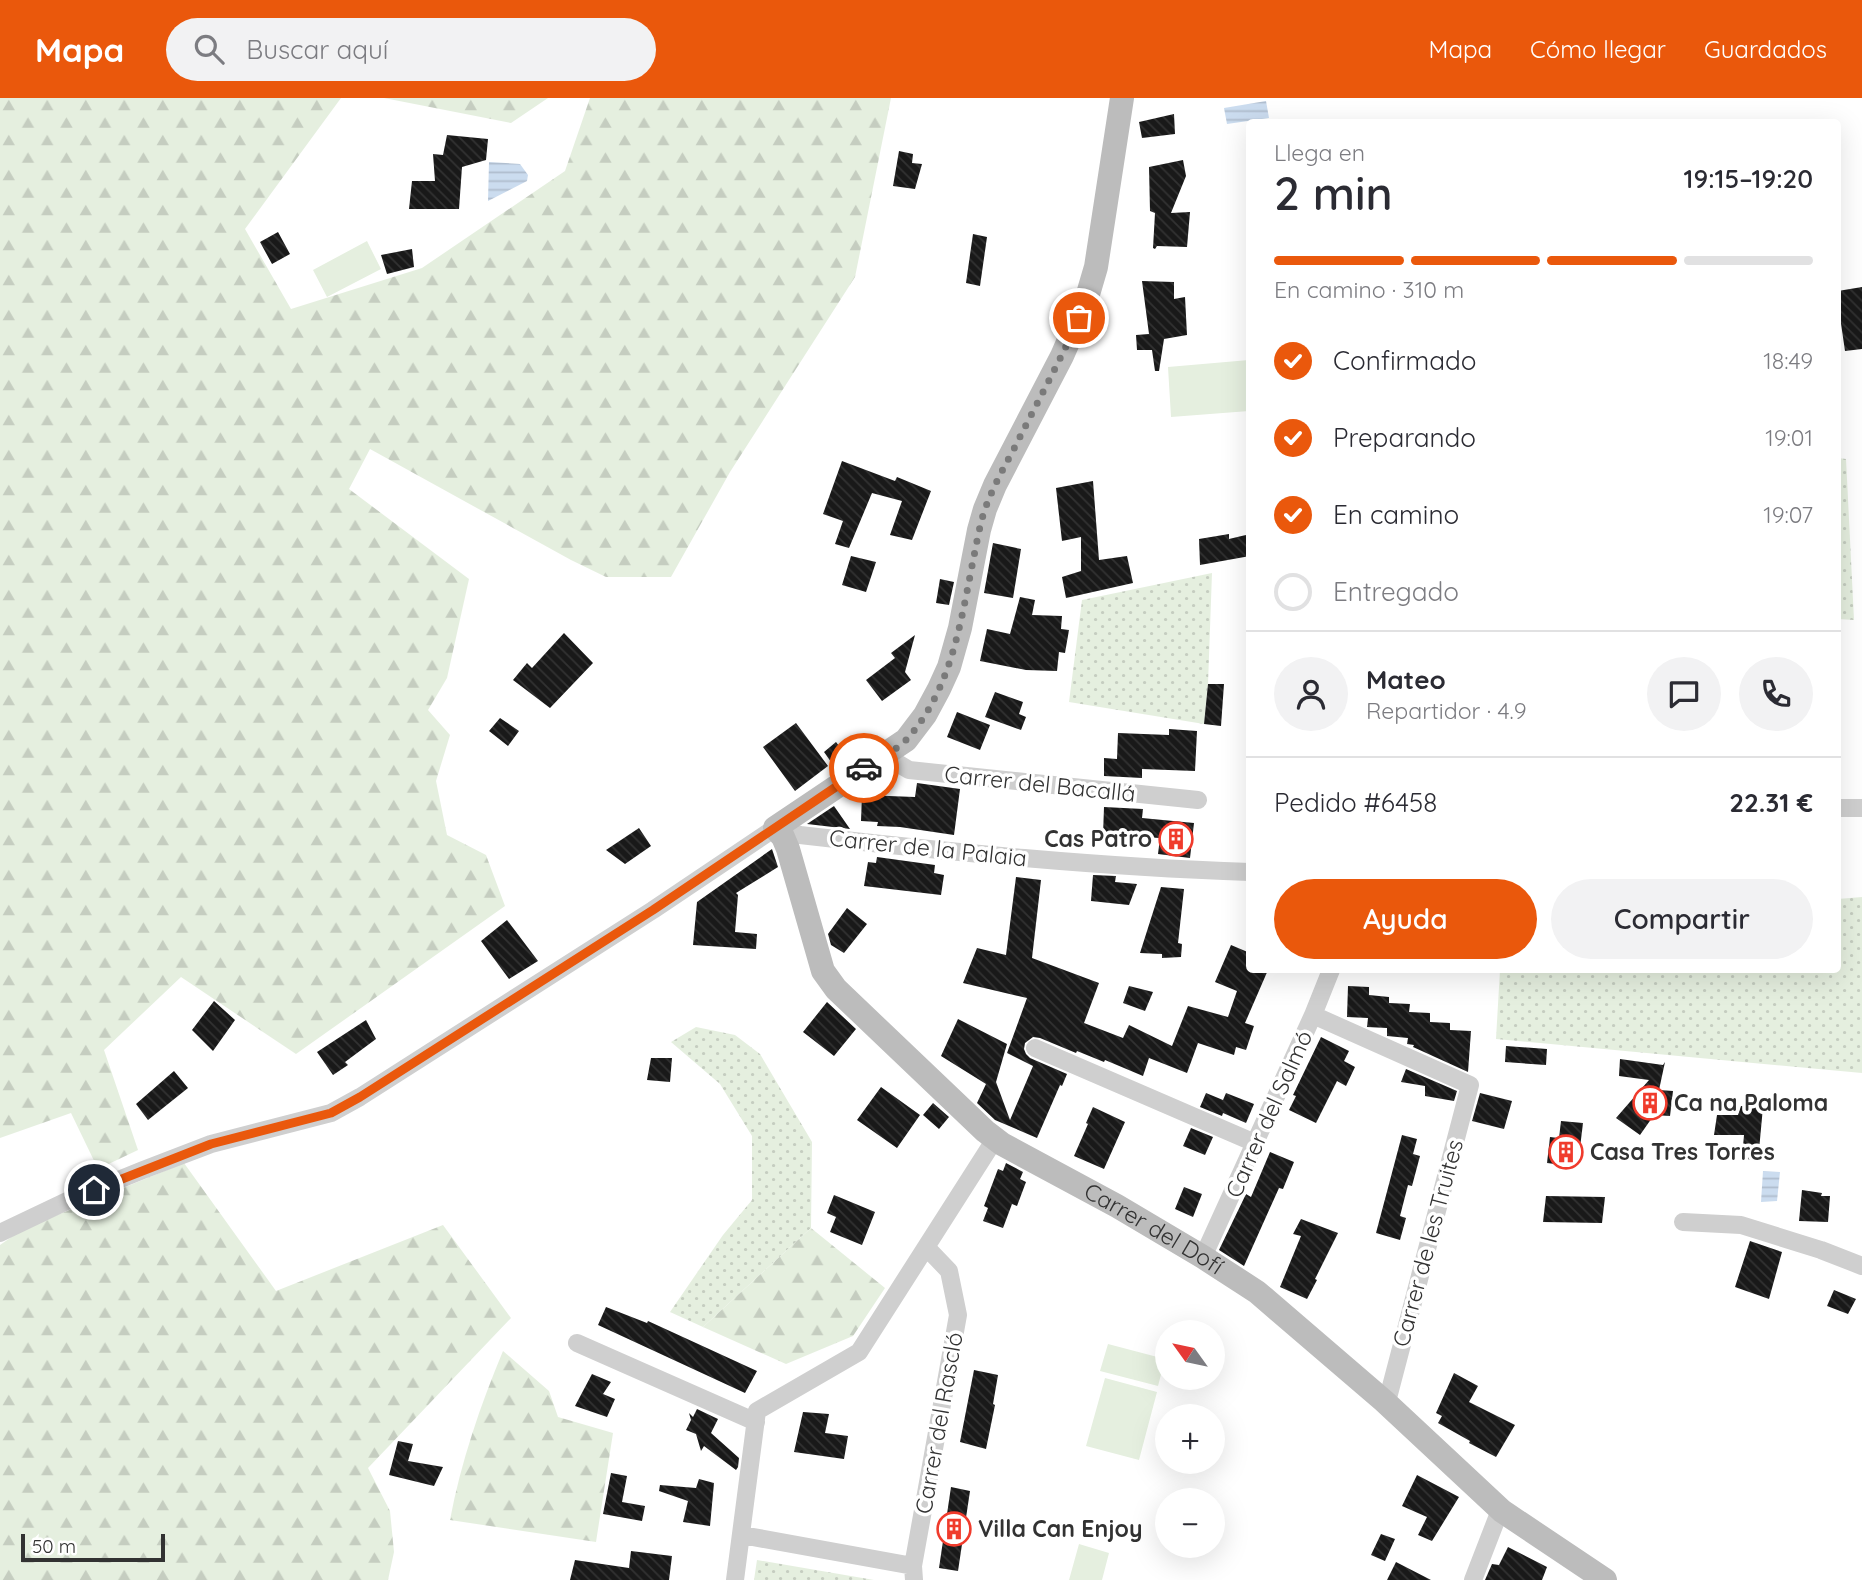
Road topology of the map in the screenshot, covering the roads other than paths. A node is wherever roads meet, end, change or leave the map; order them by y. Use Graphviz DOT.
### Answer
graph roads {
  1 [pos="1122,98"];
  2 [pos="888,753"];
  3 [pos="1198,800"];
  4 [pos="1841,808"];
  5 [pos="1862,808"];
  6 [pos="775,828"];
  7 [pos="1246,872"];
  8 [pos="1330,973"];
  9 [pos="1313,1015"];
  10 [pos="1035,1048"];
  11 [pos="995,1139"];
  12 [pos="1255,1143"];
  13 [pos="1683,1222"];
  14 [pos="0,1233"];
  15 [pos="926,1247"];
  16 [pos="1203,1257"];
  17 [pos="1862,1266"];
  18 [pos="577,1343"];
  19 [pos="1384,1401"];
  20 [pos="756,1422"];
  21 [pos="1502,1511"];
  22 [pos="742,1535"];
  23 [pos="913,1573"];
  24 [pos="735,1580"];
  25 [pos="1473,1580"];
  26 [pos="1605,1580"];
  1 -- 2 [label="street"];
  2 -- 3 [label="street, Carrer del Bacallá"];
  2 -- 6 [label="street"];
  4 -- 5 [label="street"];
  6 -- 7 [label="street, Carrer de la Palaia"];
  6 -- 11 [label="street, Carrer del Dofí"];
  6 -- 14 [label="street"];
  8 -- 9 [label="street, Carrer del Salmó"];
  9 -- 12 [label="street, Carrer del Salmó"];
  9 -- 19 [label="street, Carrer de les Truites"];
  10 -- 12 [label="street"];
  11 -- 15 [label="street"];
  11 -- 16 [label="street, Carrer del Dofí"];
  12 -- 16 [label="street, Carrer del Salmó"];
  13 -- 17 [label="street"];
  15 -- 20 [label="street"];
  15 -- 23 [label="street, Carrer del Rascló"];
  16 -- 19 [label="street, Carrer del Dofí"];
  18 -- 20 [label="street"];
  19 -- 21 [label="street, Carrer del Dofí"];
  20 -- 22 [label="street"];
  21 -- 25 [label="street"];
  21 -- 26 [label="street, Carrer del Dofí"];
  22 -- 23 [label="street, Carrer del Rascló"];
  22 -- 24 [label="street"];
}
